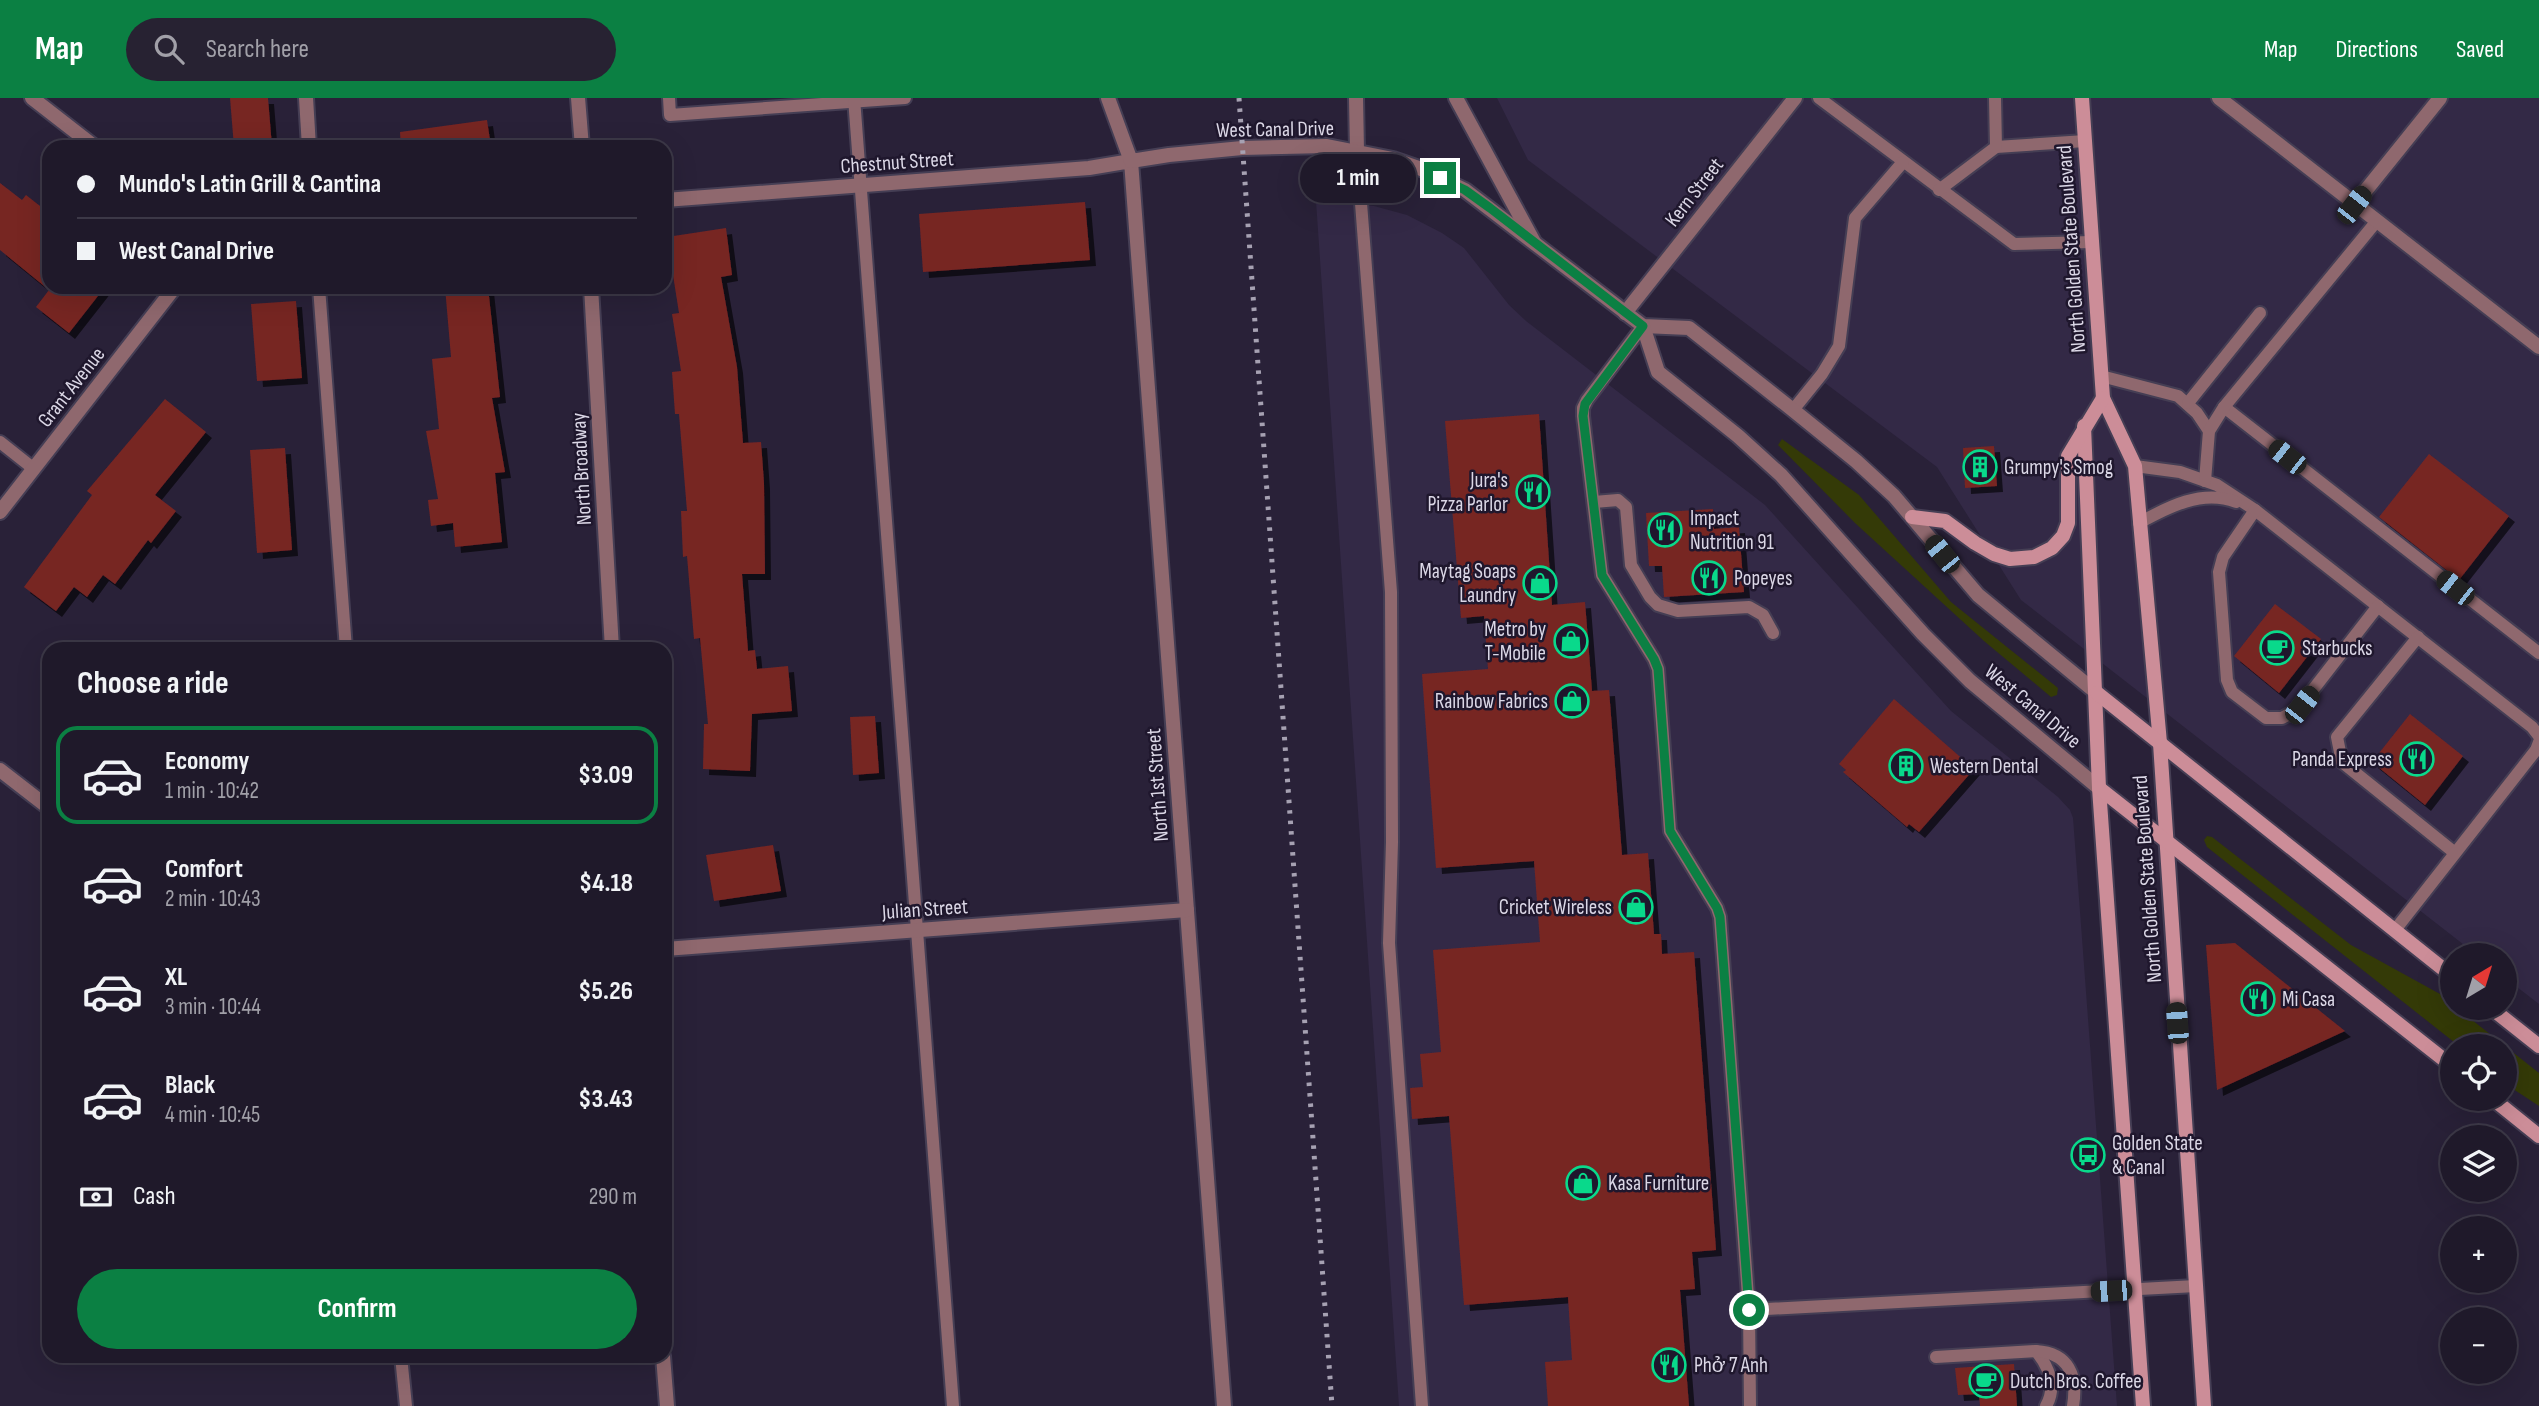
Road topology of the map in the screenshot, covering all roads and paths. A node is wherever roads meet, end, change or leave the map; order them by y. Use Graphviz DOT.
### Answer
graph roads {
  1 [pos="32,98"];
  2 [pos="306,98"];
  3 [pos="578,98"];
  4 [pos="669,98"];
  5 [pos="905,98"];
  6 [pos="1108,98"];
  7 [pos="1356,98"];
  8 [pos="1456,98"];
  9 [pos="1795,98"];
  10 [pos="1819,98"];
  11 [pos="1995,98"];
  12 [pos="2081,98"];
  13 [pos="2219,98"];
  14 [pos="2440,98"];
  15 [pos="854,100"];
  16 [pos="86,140"];
  17 [pos="309,140"];
  18 [pos="581,140"];
  19 [pos="2085,141"];
  20 [pos="1996,147"];
  21 [pos="1357,151"];
  22 [pos="1131,161"];
  23 [pos="1903,162"];
  24 [pos="860,186"];
  25 [pos="1940,190"];
  26 [pos="672,199"];
  27 [pos="2354,205"];
  28 [pos="2376,222"];
  29 [pos="1534,242"];
  30 [pos="2092,242"];
  31 [pos="170,294"];
  32 [pos="320,294"];
  33 [pos="591,294"];
  34 [pos="1625,313"];
  35 [pos="2260,313"];
  36 [pos="1643,326"];
  37 [pos="2539,347"];
  38 [pos="2101,376"];
  39 [pos="2103,398"];
  40 [pos="2188,403"];
  41 [pos="2224,407"];
  42 [pos="1793,410"];
  43 [pos="2084,426"];
  44 [pos="2209,431"];
  45 [pos="0,442"];
  46 [pos="2135,466"];
  47 [pos="34,469"];
  48 [pos="2205,481"];
  49 [pos="1594,502"];
  50 [pos="2255,510"];
  51 [pos="0,512"];
  52 [pos="1912,517"];
  53 [pos="2139,523"];
  54 [pos="2378,606"];
  55 [pos="1773,633"];
  56 [pos="2418,637"];
  57 [pos="345,642"];
  58 [pos="612,642"];
  59 [pos="2539,653"];
  60 [pos="2097,693"];
  61 [pos="2539,736"];
  62 [pos="2539,742"];
  63 [pos="2160,743"];
  64 [pos="0,770"];
  65 [pos="2099,788"];
  66 [pos="42,803"];
  67 [pos="2165,839"];
  68 [pos="2455,853"];
  69 [pos="1187,910"];
  70 [pos="2395,930"];
  71 [pos="916,931"];
  72 [pos="672,948"];
  73 [pos="2440,966"];
  74 [pos="2506,1020"];
  75 [pos="2539,1046"];
  76 [pos="2440,1057"];
  77 [pos="2508,1111"];
  78 [pos="2539,1136"];
  79 [pos="2196,1286"];
  80 [pos="2134,1290"];
  81 [pos="1749,1310"];
  82 [pos="2036,1351"];
  83 [pos="1936,1357"];
  84 [pos="402,1363"];
  85 [pos="664,1363"];
  86 [pos="406,1406"];
  87 [pos="667,1406"];
  88 [pos="953,1406"];
  89 [pos="1224,1406"];
  90 [pos="1422,1406"];
  91 [pos="1750,1406"];
  92 [pos="2046,1406"];
  93 [pos="2073,1406"];
  94 [pos="2143,1406"];
  95 [pos="2204,1406"];
  1 -- 16 [label="street"];
  2 -- 17 [label="street"];
  3 -- 18 [label="street"];
  4 -- 15 [label="lane"];
  5 -- 15 [label="lane"];
  6 -- 22 [label="street"];
  7 -- 21 [label="street"];
  8 -- 29 [label="street"];
  9 -- 34 [label="street, Kern Street"];
  10 -- 23 [label="lane"];
  11 -- 20 [label="lane"];
  12 -- 19 [label="main road, North Golden State Boulevard"];
  13 -- 27 [label="street"];
  14 -- 27 [label="street"];
  15 -- 24 [label="lane"];
  19 -- 20 [label="lane"];
  19 -- 30 [label="main road, North Golden State Boulevard"];
  20 -- 25 [label="lane"];
  21 -- 22 [label="street, West Canal Drive"];
  21 -- 29 [label="street, West Canal Drive"];
  21 -- 90 [label="lane"];
  22 -- 24 [label="street, Chestnut Street"];
  22 -- 69 [label="street, North 1st Street"];
  23 -- 25 [label="lane"];
  23 -- 42 [label="lane"];
  24 -- 26 [label="street, Chestnut Street"];
  24 -- 71 [label="lane"];
  25 -- 30 [label="lane"];
  27 -- 28 [label="street"];
  28 -- 37 [label="street"];
  28 -- 41 [label="lane"];
  29 -- 34 [label="street, West Canal Drive"];
  30 -- 38 [label="main road, North Golden State Boulevard"];
  31 -- 47 [label="street, Grant Avenue"];
  32 -- 57 [label="lane"];
  33 -- 58 [label="street, North Broadway"];
  34 -- 36 [label="street, West Canal Drive"];
  35 -- 40 [label="lane"];
  36 -- 42 [label="street"];
  36 -- 49 [label="lane"];
  36 -- 65 [label="street, West Canal Drive"];
  38 -- 39 [label="main road, North Golden State Boulevard"];
  38 -- 40 [label="lane"];
  39 -- 43 [label="main road"];
  39 -- 46 [label="main road, North Golden State Boulevard"];
  40 -- 44 [label="lane"];
  41 -- 44 [label="lane"];
  41 -- 59 [label="lane"];
  42 -- 52 [label="street"];
  43 -- 52 [label="main road"];
  43 -- 60 [label="main road, North Golden State Boulevard"];
  44 -- 48 [label="lane"];
  45 -- 47 [label="lane"];
  46 -- 48 [label="lane"];
  46 -- 53 [label="main road, North Golden State Boulevard"];
  47 -- 51 [label="street, Grant Avenue"];
  48 -- 50 [label="lane"];
  49 -- 55 [label="lane"];
  49 -- 81 [label="lane"];
  50 -- 53 [label="lane"];
  50 -- 54 [label="lane"];
  50 -- 54 [label="lane"];
  52 -- 60 [label="street"];
  53 -- 63 [label="main road, North Golden State Boulevard"];
  54 -- 56 [label="lane"];
  56 -- 61 [label="lane"];
  56 -- 68 [label="lane"];
  60 -- 63 [label="main road"];
  60 -- 65 [label="main road, North Golden State Boulevard"];
  62 -- 68 [label="lane"];
  63 -- 67 [label="main road, North Golden State Boulevard"];
  63 -- 70 [label="main road"];
  64 -- 66 [label="street"];
  65 -- 67 [label="main road, West Canal Drive"];
  65 -- 80 [label="main road, North Golden State Boulevard"];
  67 -- 76 [label="main road, West Canal Drive"];
  67 -- 79 [label="main road, North Golden State Boulevard"];
  68 -- 70 [label="lane"];
  69 -- 71 [label="street, Julian Street"];
  69 -- 89 [label="street, North 1st Street"];
  70 -- 73 [label="main road"];
  71 -- 72 [label="street, Julian Street"];
  71 -- 88 [label="lane"];
  74 -- 75 [label="main road"];
  77 -- 78 [label="main road"];
  79 -- 80 [label="lane"];
  79 -- 95 [label="main road, North Golden State Boulevard"];
  80 -- 81 [label="lane"];
  80 -- 94 [label="main road, North Golden State Boulevard"];
  81 -- 91 [label="lane"];
  82 -- 83 [label="lane"];
  82 -- 92 [label="lane"];
  82 -- 93 [label="lane"];
  84 -- 86 [label="lane"];
  85 -- 87 [label="street"];
}
